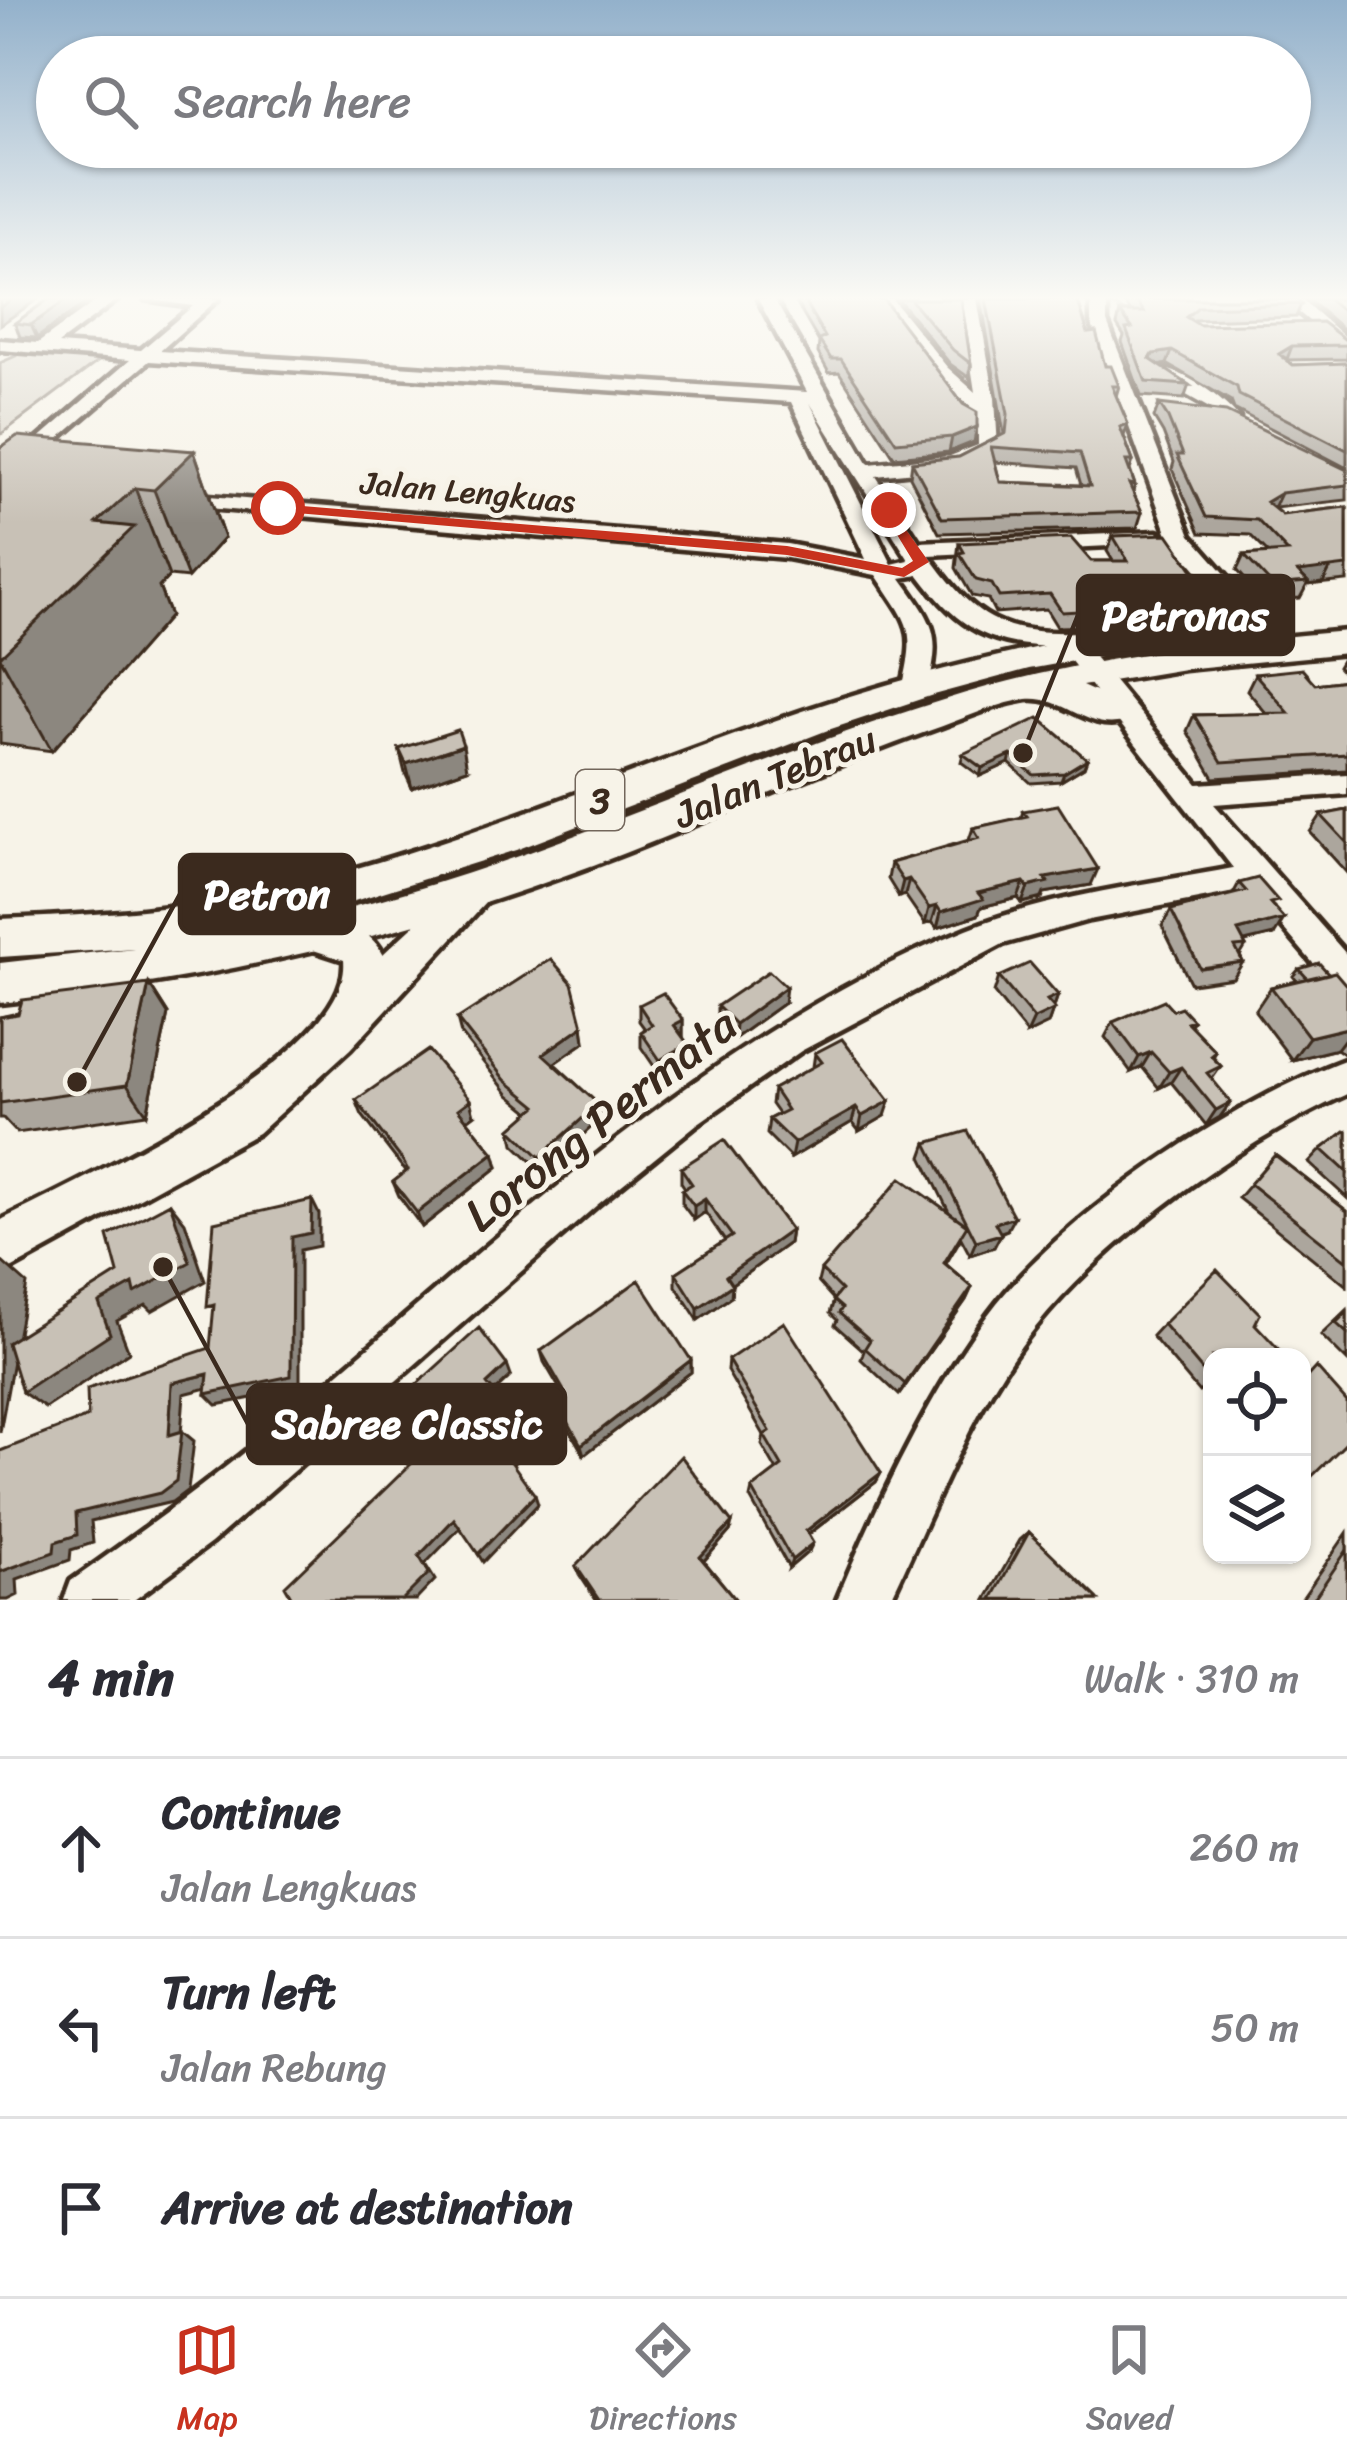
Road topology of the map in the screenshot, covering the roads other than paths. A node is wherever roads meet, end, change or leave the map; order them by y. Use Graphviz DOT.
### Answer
graph roads {
  1 [pos="113,374"];
  2 [pos="118,374"];
  3 [pos="429,374"];
  4 [pos="794,374"];
  5 [pos="799,374"];
  6 [pos="944,374"];
  7 [pos="977,374"];
  8 [pos="1134,374"];
  9 [pos="1162,374"];
  10 [pos="810,398"];
  11 [pos="1151,407"];
  12 [pos="984,410"];
  13 [pos="1229,418"];
  14 [pos="1249,428"];
  15 [pos="0,463"];
  16 [pos="864,471"];
  17 [pos="8,485"];
  18 [pos="143,496"];
  19 [pos="866,532"];
  20 [pos="1180,537"];
  21 [pos="787,551"];
  22 [pos="918,556"];
  23 [pos="880,566"];
  24 [pos="1347,618"];
  25 [pos="1258,626"];
  26 [pos="1164,636"];
  27 [pos="1347,642"];
  28 [pos="1062,667"];
  29 [pos="915,688"];
  30 [pos="1108,713"];
  31 [pos="807,742"];
  32 [pos="1347,784"];
  33 [pos="1190,795"];
  34 [pos="1256,876"];
  35 [pos="480,888"];
  36 [pos="315,935"];
  37 [pos="0,938"];
  38 [pos="1347,979"];
  39 [pos="0,982"];
  40 [pos="349,1021"];
  41 [pos="1347,1076"];
  42 [pos="0,1249"];
  43 [pos="90,1600"];
  44 [pos="863,1600"];
  1 -- 15 [label="street"];
  2 -- 17 [label="street"];
  3 -- 10 [label="street"];
  4 -- 10 [label="street"];
  5 -- 10 [label="street"];
  6 -- 12 [label="street"];
  7 -- 12 [label="street"];
  8 -- 11 [label="street"];
  9 -- 13 [label="street"];
  10 -- 16 [label="street"];
  10 -- 19 [label="street"];
  11 -- 13 [label="street"];
  11 -- 20 [label="street"];
  12 -- 16 [label="street"];
  13 -- 14 [label="street"];
  16 -- 22 [label="street"];
  18 -- 21 [label="street, Jalan Lengkuas"];
  19 -- 21 [label="street, Jalan Lengkuas"];
  19 -- 23 [label="street"];
  20 -- 22 [label="street, Jalan Lengkuas"];
  20 -- 25 [label="street"];
  21 -- 23 [label="street, Jalan Lengkuas"];
  22 -- 23 [label="street, Jalan Lengkuas"];
  22 -- 26 [label="street"];
  23 -- 29 [label="street"];
  24 -- 25 [label="highway, Jalan Tebrau / 3"];
  25 -- 26 [label="highway, Jalan Tebrau / 3"];
  26 -- 28 [label="highway, Jalan Tebrau / 3"];
  27 -- 28 [label="highway, Jalan Tebrau / 3"];
  28 -- 29 [label="highway, Jalan Tebrau / 3"];
  28 -- 30 [label="highway"];
  28 -- 31 [label="highway, Jalan Tebrau / 3"];
  28 -- 33 [label="street"];
  29 -- 31 [label="highway, Jalan Tebrau / 3"];
  30 -- 33 [label="street"];
  31 -- 35 [label="highway, Jalan Tebrau / 3"];
  31 -- 37 [label="highway, Jalan Tebrau / 3"];
  32 -- 33 [label="street"];
  33 -- 34 [label="street"];
  34 -- 38 [label="street"];
  34 -- 43 [label="street, Lorong Permata"];
  35 -- 36 [label="highway, Jalan Tebrau / 3"];
  35 -- 40 [label="main road"];
  36 -- 39 [label="highway, Jalan Tebrau / 3"];
  36 -- 40 [label="main road"];
  40 -- 42 [label="main road"];
  41 -- 44 [label="street"];
}
